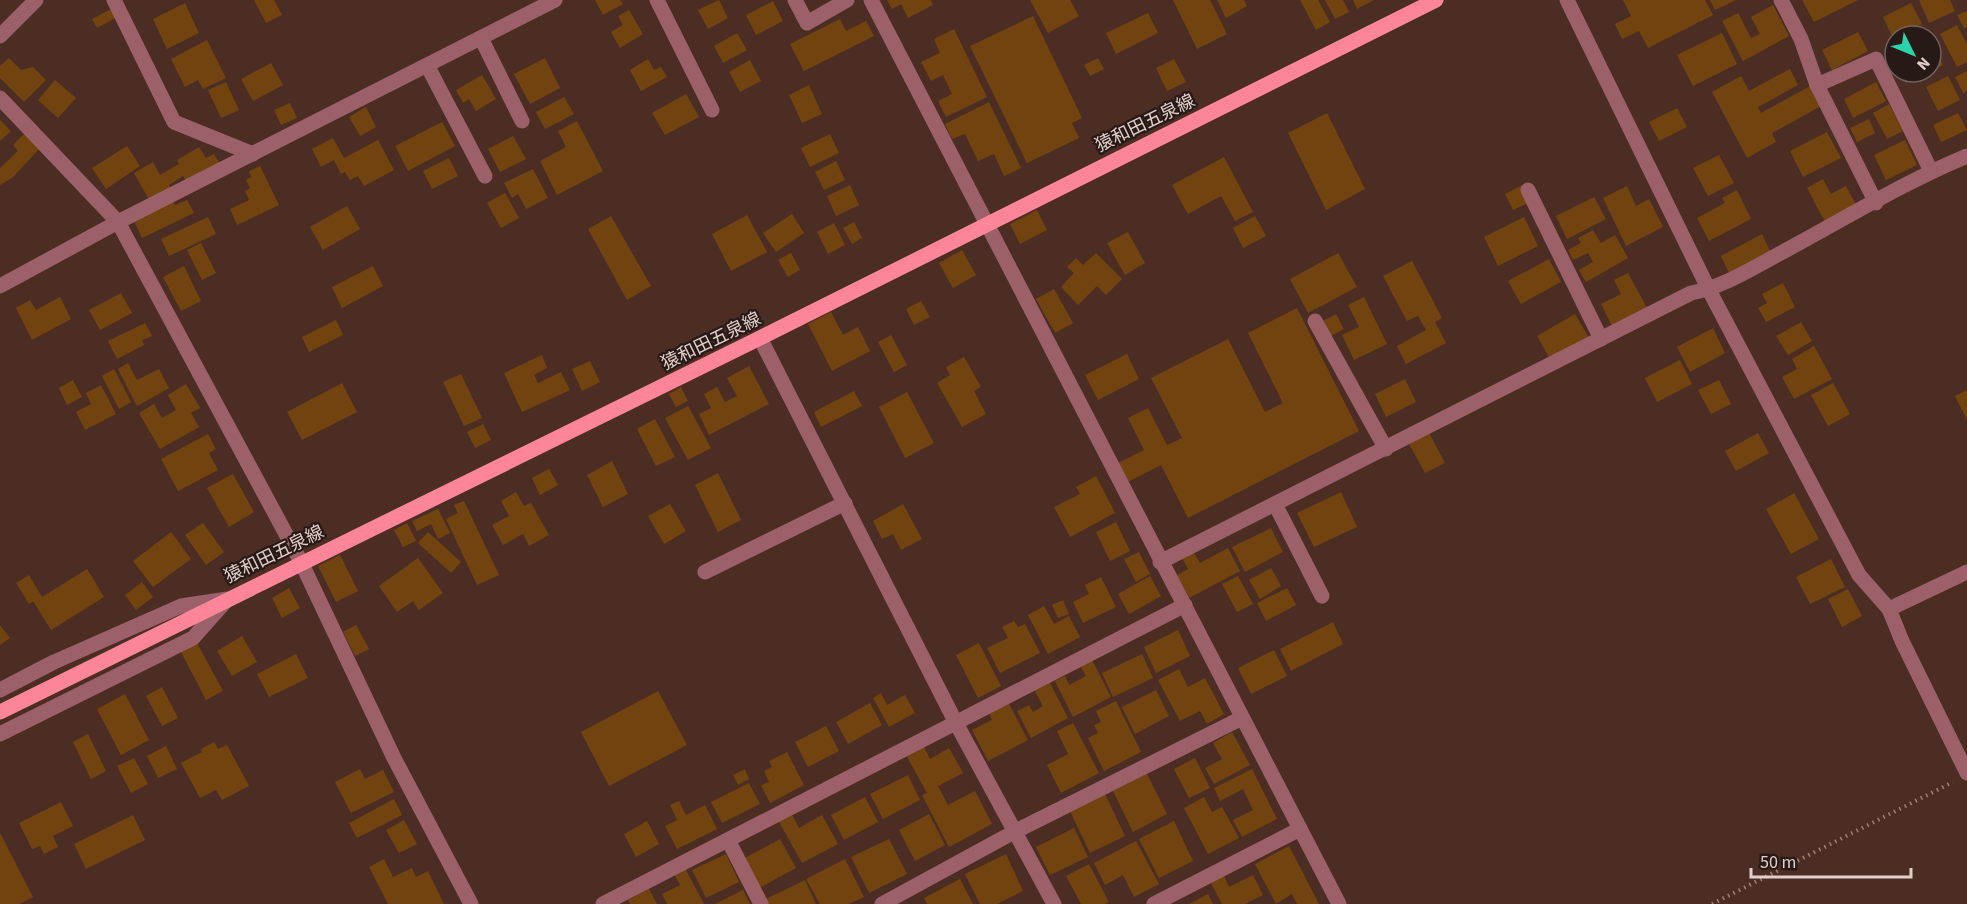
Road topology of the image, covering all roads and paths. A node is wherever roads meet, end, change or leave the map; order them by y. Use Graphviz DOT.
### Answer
graph roads {
  1 [pos="36,0"];
  2 [pos="114,0"];
  3 [pos="555,0"];
  4 [pos="657,0"];
  5 [pos="795,0"];
  6 [pos="847,0"];
  7 [pos="871,0"];
  8 [pos="1436,0"];
  9 [pos="1567,0"];
  10 [pos="1781,0"];
  11 [pos="0,36"];
  12 [pos="481,38"];
  13 [pos="428,67"];
  14 [pos="1818,85"];
  15 [pos="0,98"];
  16 [pos="712,110"];
  17 [pos="522,121"];
  18 [pos="253,154"];
  19 [pos="1967,156"];
  20 [pos="1931,171"];
  21 [pos="485,176"];
  22 [pos="1528,190"];
  23 [pos="1876,203"];
  24 [pos="118,222"];
  25 [pos="986,224"];
  26 [pos="0,286"];
  27 [pos="1709,290"];
  28 [pos="1315,321"];
  29 [pos="760,338"];
  30 [pos="1601,339"];
  31 [pos="1386,449"];
  32 [pos="845,503"];
  33 [pos="1275,504"];
  34 [pos="301,562"];
  35 [pos="1160,562"];
  36 [pos="705,572"];
  37 [pos="1967,572"];
  38 [pos="1322,596"];
  39 [pos="228,599"];
  40 [pos="1185,605"];
  41 [pos="1889,609"];
  42 [pos="0,690"];
  43 [pos="0,712"];
  44 [pos="1242,718"];
  45 [pos="956,723"];
  46 [pos="0,734"];
  47 [pos="1962,777"];
  48 [pos="1300,829"];
  49 [pos="1014,832"];
  50 [pos="728,840"];
  51 [pos="471,904"];
  52 [pos="603,904"];
  53 [pos="761,904"];
  54 [pos="882,904"];
  55 [pos="1054,904"];
  56 [pos="1154,904"];
  57 [pos="1339,904"];
  58 [pos="1712,904"];
  1 -- 11 [label="street"];
  2 -- 18 [label="street"];
  3 -- 12 [label="street"];
  4 -- 16 [label="street"];
  5 -- 6 [label="street"];
  7 -- 25 [label="street"];
  8 -- 25 [label="main road, 猿和田五泉線"];
  9 -- 27 [label="street"];
  10 -- 14 [label="street"];
  12 -- 13 [label="street"];
  12 -- 17 [label="street"];
  13 -- 18 [label="street"];
  13 -- 21 [label="street"];
  14 -- 20 [label="street"];
  14 -- 23 [label="street"];
  15 -- 24 [label="street"];
  18 -- 24 [label="street"];
  19 -- 20 [label="street"];
  20 -- 23 [label="street"];
  22 -- 30 [label="street"];
  23 -- 27 [label="street"];
  24 -- 26 [label="street"];
  24 -- 34 [label="street"];
  25 -- 29 [label="main road, 猿和田五泉線"];
  25 -- 35 [label="street"];
  27 -- 30 [label="street"];
  27 -- 41 [label="street"];
  28 -- 31 [label="street"];
  29 -- 32 [label="street"];
  29 -- 34 [label="main road, 猿和田五泉線"];
  30 -- 31 [label="street"];
  31 -- 33 [label="street"];
  32 -- 36 [label="street"];
  32 -- 45 [label="street"];
  33 -- 35 [label="street"];
  33 -- 38 [label="street"];
  34 -- 39 [label="main road, 猿和田五泉線"];
  34 -- 51 [label="street"];
  35 -- 40 [label="street"];
  37 -- 41 [label="street"];
  39 -- 42 [label="street"];
  39 -- 43 [label="main road, 猿和田五泉線"];
  39 -- 46 [label="street"];
  40 -- 44 [label="street"];
  40 -- 45 [label="street"];
  41 -- 47 [label="street"];
  44 -- 48 [label="street"];
  44 -- 49 [label="street"];
  45 -- 49 [label="street"];
  45 -- 50 [label="street"];
  47 -- 58 [label="path"];
  48 -- 56 [label="street"];
  48 -- 57 [label="street"];
  49 -- 54 [label="street"];
  49 -- 55 [label="street"];
  50 -- 52 [label="street"];
  50 -- 53 [label="street"];
}
